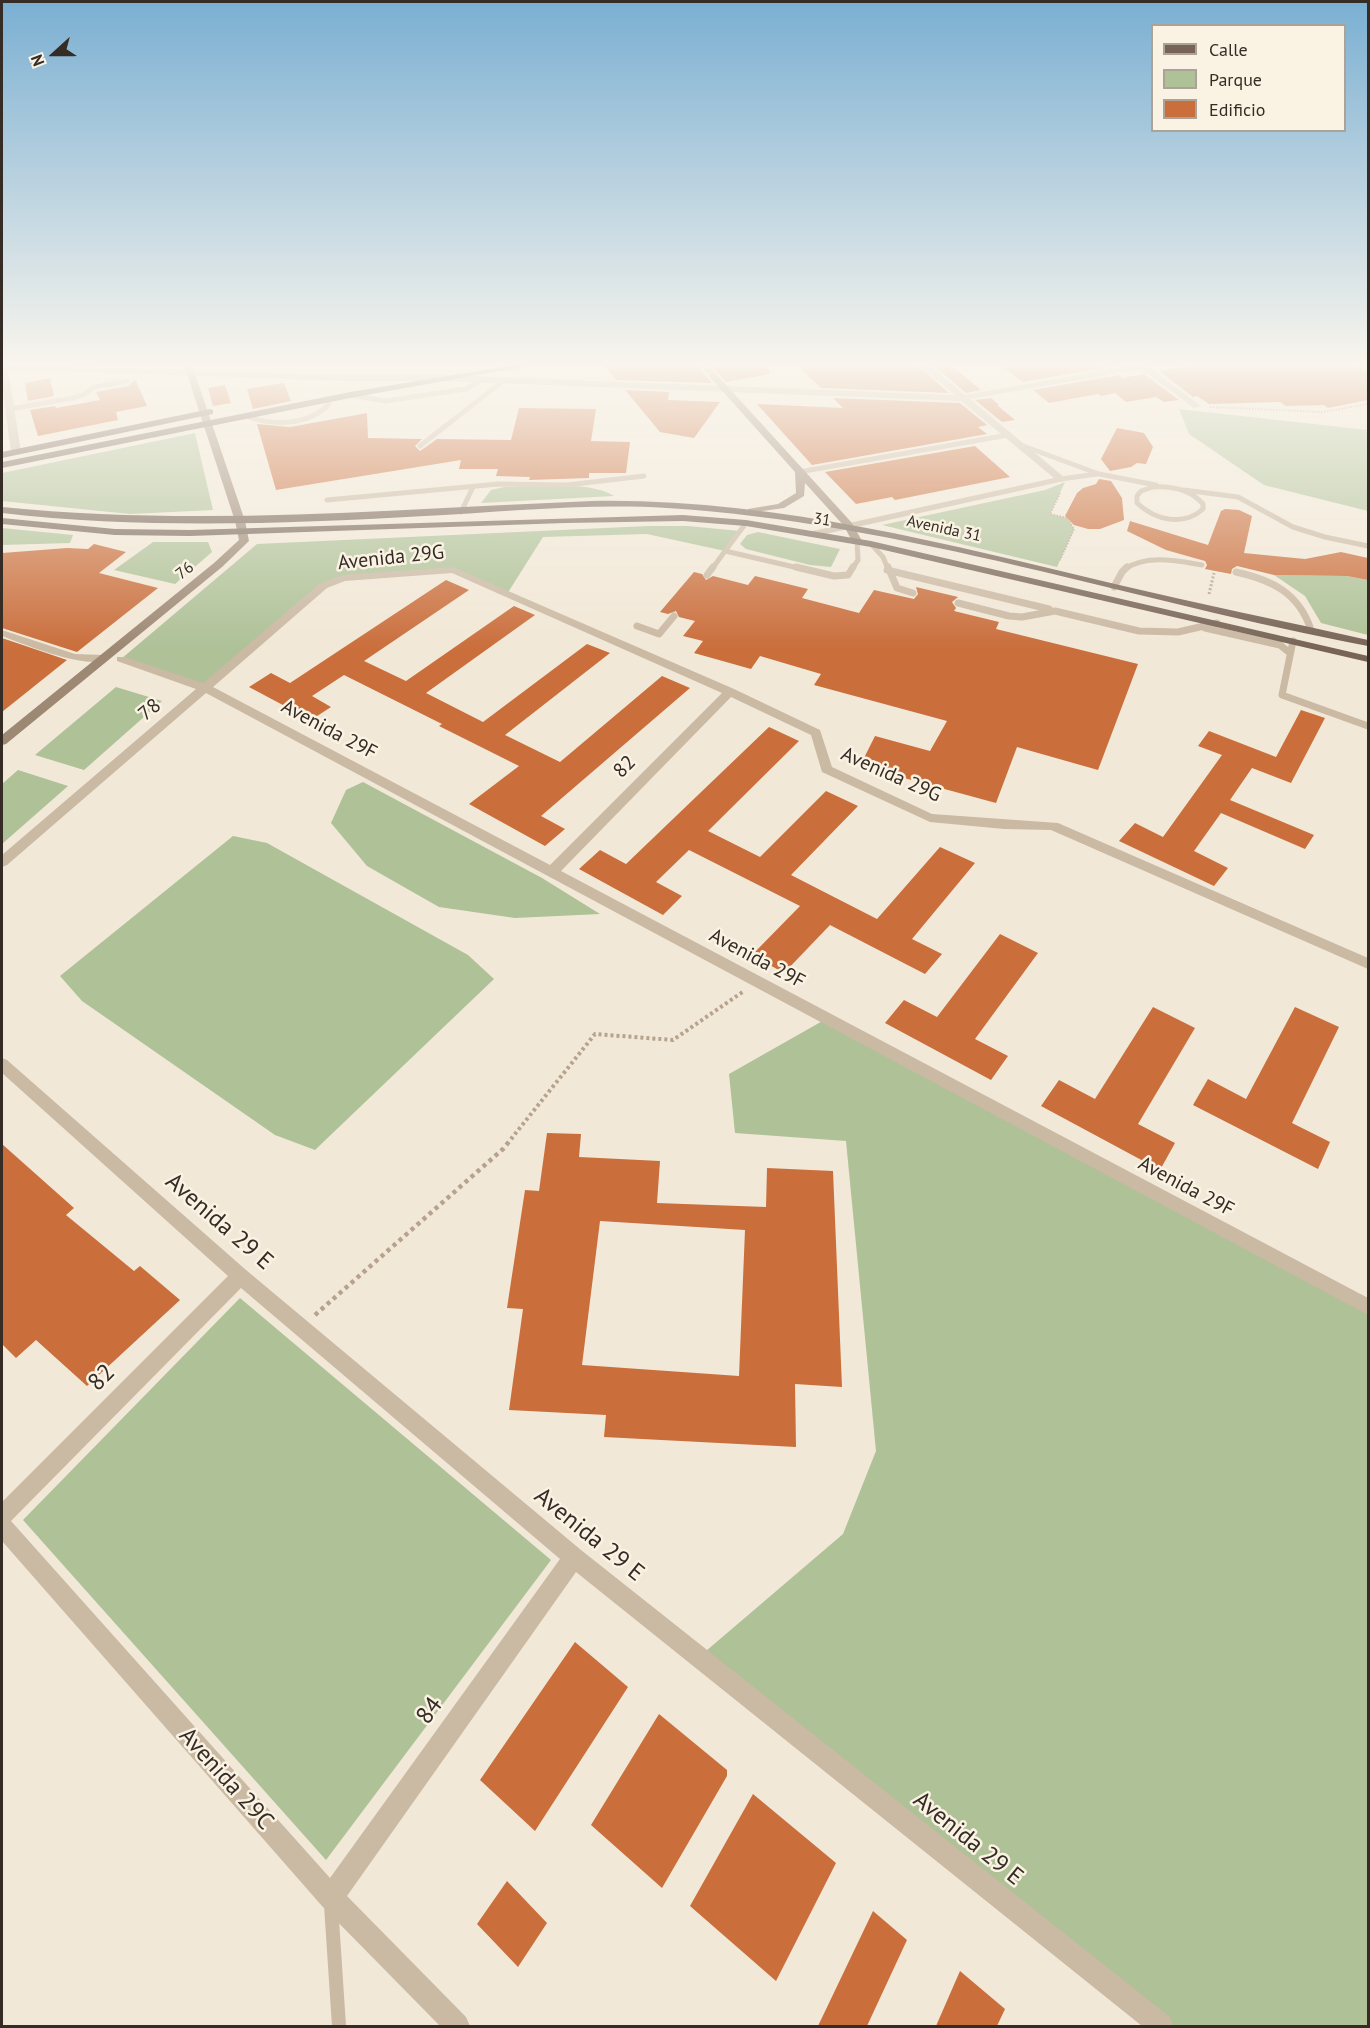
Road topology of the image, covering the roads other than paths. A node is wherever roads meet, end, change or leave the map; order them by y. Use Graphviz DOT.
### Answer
graph roads {
  1 [pos="25,460"];
  2 [pos="220,460"];
  3 [pos="788,460"];
  4 [pos="869,460"];
  5 [pos="1037,460"];
  6 [pos="1060,460"];
  7 [pos="2,465"];
  8 [pos="799,472"];
  9 [pos="1099,474"];
  10 [pos="644,476"];
  11 [pos="1061,479"];
  12 [pos="1163,486"];
  13 [pos="473,487"];
  14 [pos="1184,490"];
  15 [pos="327,500"];
  16 [pos="2,510"];
  17 [pos="751,511"];
  18 [pos="461,512"];
  19 [pos="2,521"];
  20 [pos="240,521"];
  21 [pos="746,523"];
  22 [pos="848,525"];
  23 [pos="243,533"];
  24 [pos="812,534"];
  25 [pos="857,541"];
  26 [pos="871,544"];
  27 [pos="1368,546"];
  28 [pos="724,551"];
  29 [pos="1202,566"];
  30 [pos="887,570"];
  31 [pos="1236,572"];
  32 [pos="707,575"];
  33 [pos="323,586"];
  34 [pos="1114,587"];
  35 [pos="913,592"];
  36 [pos="958,603"];
  37 [pos="1055,610"];
  38 [pos="674,616"];
  39 [pos="1217,623"];
  40 [pos="637,626"];
  41 [pos="1202,627"];
  42 [pos="1311,630"];
  43 [pos="2,633"];
  44 [pos="1293,641"];
  45 [pos="1368,643"];
  46 [pos="1290,653"];
  47 [pos="103,658"];
  48 [pos="121,659"];
  49 [pos="1368,659"];
  50 [pos="206,688"];
  51 [pos="730,692"];
  52 [pos="1368,726"];
  53 [pos="2,741"];
  54 [pos="2,862"];
  55 [pos="551,873"];
  56 [pos="1368,964"];
  57 [pos="2,1064"];
  58 [pos="240,1276"];
  59 [pos="1368,1307"];
  60 [pos="2,1516"];
  61 [pos="2,1526"];
  62 [pos="574,1557"];
  63 [pos="331,1897"];
  64 [pos="339,2026"];
  65 [pos="457,2026"];
  66 [pos="1161,2026"];
  1 -- 7 [label="main road"];
  2 -- 20 [label="street"];
  3 -- 8 [label="street"];
  4 -- 8 [label="lane"];
  5 -- 11 [label="street"];
  6 -- 9 [label="lane"];
  8 -- 17 [label="street"];
  8 -- 22 [label="street"];
  9 -- 11 [label="lane"];
  9 -- 12 [label="lane"];
  10 -- 13 [label="lane"];
  11 -- 22 [label="street"];
  12 -- 14 [label="lane"];
  12 -- 14 [label="lane"];
  13 -- 15 [label="lane"];
  13 -- 18 [label="lane"];
  14 -- 27 [label="lane"];
  16 -- 20 [label="main road"];
  17 -- 18 [label="main road, Avenida 31"];
  17 -- 22 [label="main road, Avenida 31"];
  18 -- 20 [label="main road, Avenida 31"];
  19 -- 23 [label="main road"];
  20 -- 23 [label="street"];
  21 -- 23 [label="main road"];
  21 -- 24 [label="main road, 31"];
  21 -- 28 [label="lane"];
  22 -- 24 [label="street"];
  22 -- 25 [label="street"];
  22 -- 34 [label="main road, Avenida 31"];
  23 -- 47 [label="street, 76"];
  24 -- 25 [label="main road, 31"];
  25 -- 26 [label="main road, Avenida 31"];
  25 -- 28 [label="lane"];
  26 -- 30 [label="lane"];
  26 -- 39 [label="main road, Avenida 31"];
  28 -- 32 [label="lane"];
  29 -- 34 [label="lane"];
  30 -- 35 [label="lane"];
  30 -- 37 [label="lane"];
  31 -- 42 [label="lane"];
  33 -- 50 [label="street, 78"];
  33 -- 51 [label="street, Avenida 29G"];
  34 -- 42 [label="main road, Avenida 31"];
  36 -- 37 [label="lane"];
  37 -- 41 [label="lane"];
  38 -- 40 [label="lane"];
  39 -- 41 [label="lane"];
  39 -- 44 [label="main road, Avenida 31"];
  41 -- 46 [label="lane"];
  42 -- 45 [label="main road, Avenida 31"];
  43 -- 47 [label="street"];
  44 -- 46 [label="lane"];
  44 -- 49 [label="main road, Avenida 31"];
  46 -- 52 [label="lane"];
  47 -- 53 [label="street, 76"];
  48 -- 50 [label="street, Avenida 29F"];
  50 -- 54 [label="street, 78"];
  50 -- 55 [label="street, Avenida 29F"];
  51 -- 55 [label="street, 82"];
  51 -- 56 [label="street, Avenida 29G"];
  55 -- 59 [label="street, Avenida 29F"];
  57 -- 58 [label="street, Avenida 29 E"];
  58 -- 60 [label="street, 82"];
  58 -- 62 [label="street, Avenida 29 E"];
  61 -- 63 [label="street, Avenida 29C"];
  62 -- 63 [label="street, 84"];
  62 -- 66 [label="street, Avenida 29 E"];
  63 -- 64 [label="lane"];
  63 -- 65 [label="street, Avenida 29C"];
}
